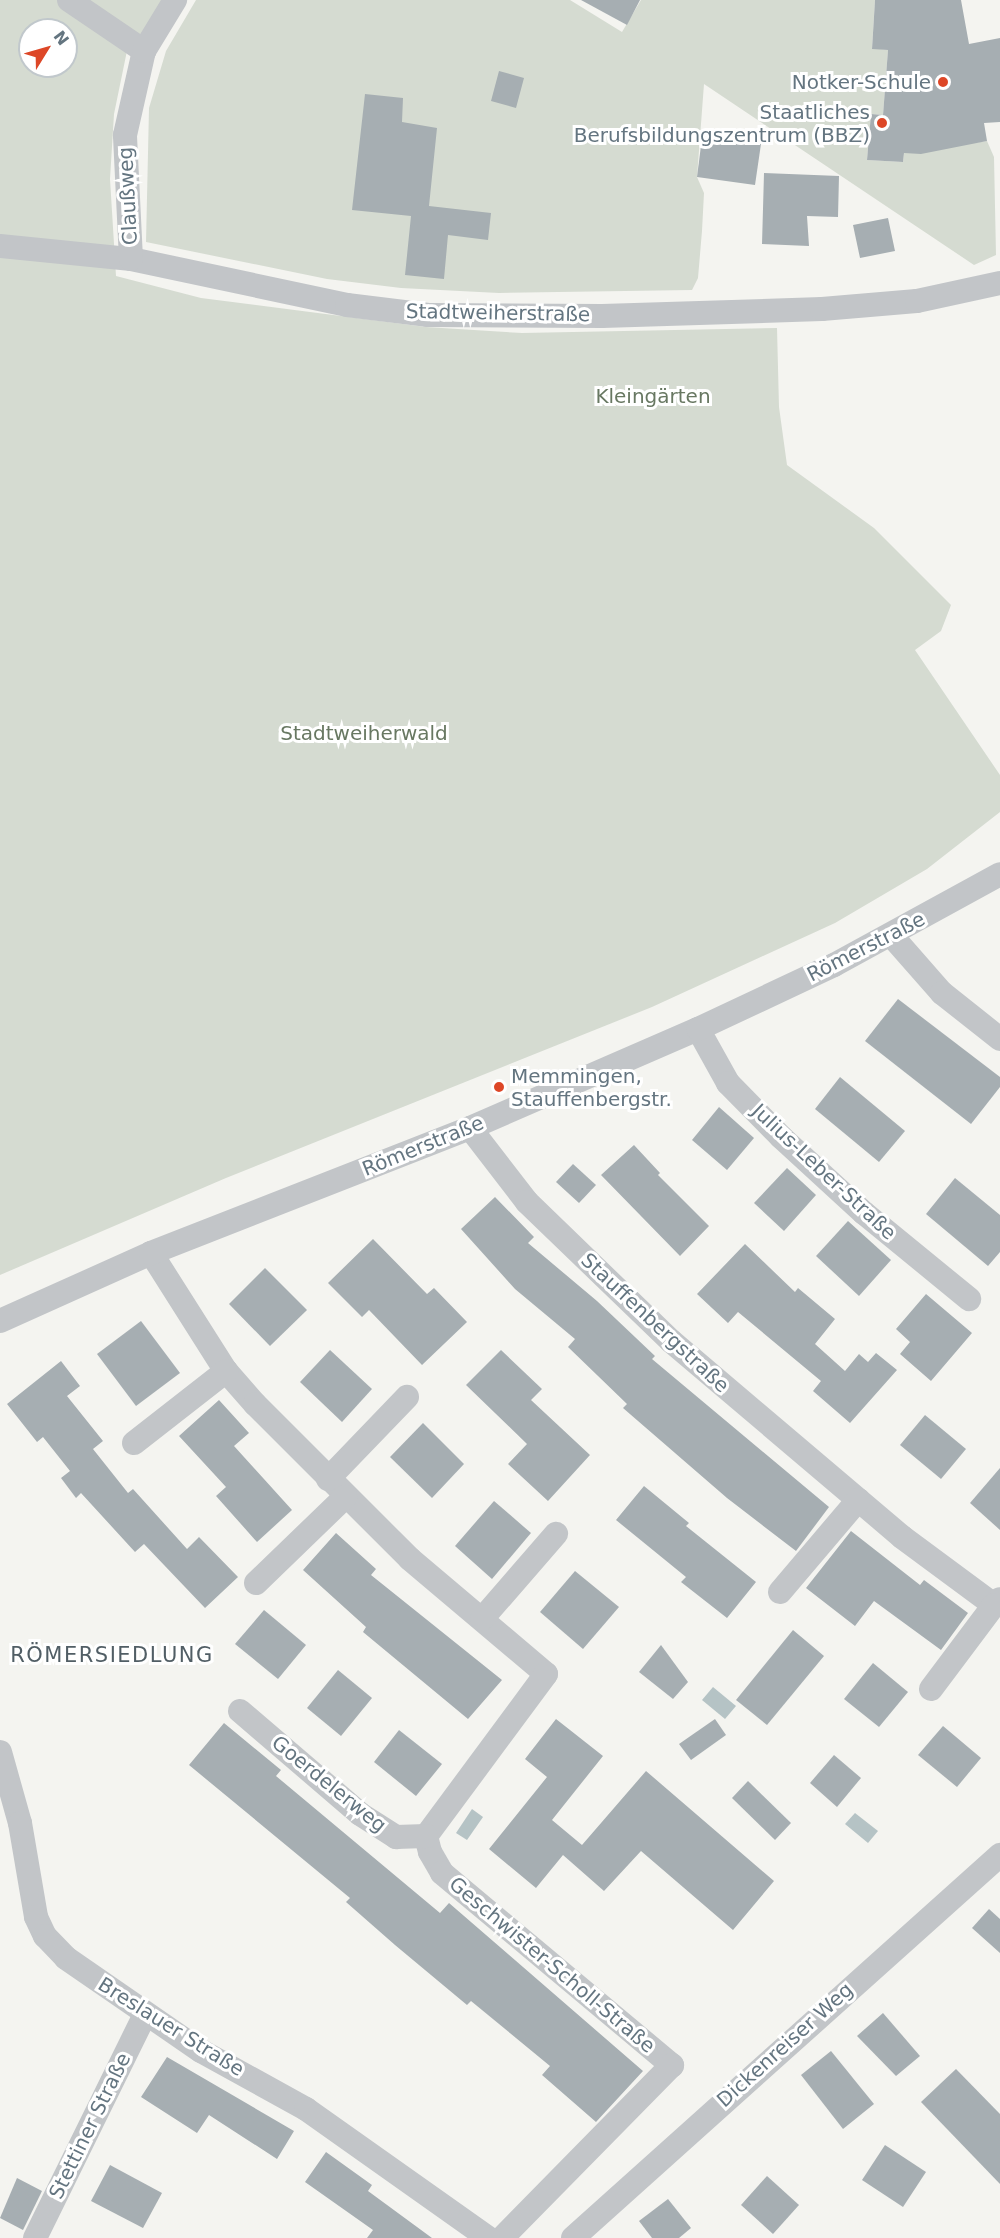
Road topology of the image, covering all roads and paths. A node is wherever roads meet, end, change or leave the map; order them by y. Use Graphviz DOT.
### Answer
graph roads {
  1 [pos="69,0"];
  2 [pos="175,0"];
  3 [pos="144,51"];
  4 [pos="0,246"];
  5 [pos="131,259"];
  6 [pos="1000,283"];
  7 [pos="1000,874"];
  8 [pos="891,935"];
  9 [pos="698,1029"];
  10 [pos="1000,1038"];
  11 [pos="470,1128"];
  12 [pos="151,1253"];
  13 [pos="969,1299"];
  14 [pos="0,1321"];
  15 [pos="226,1371"];
  16 [pos="407,1397"];
  17 [pos="134,1443"];
  18 [pos="328,1479"];
  19 [pos="345,1497"];
  20 [pos="858,1500"];
  21 [pos="556,1534"];
  22 [pos="256,1583"];
  23 [pos="780,1592"];
  24 [pos="997,1602"];
  25 [pos="482,1619"];
  26 [pos="931,1689"];
  27 [pos="240,1711"];
  28 [pos="0,1752"];
  29 [pos="426,1836"];
  30 [pos="1000,1855"];
  31 [pos="145,2014"];
  32 [pos="35,2238"];
  33 [pos="488,2238"];
  34 [pos="502,2238"];
  35 [pos="573,2238"];
  1 -- 3 [label="street"];
  2 -- 3 [label="street, Claußweg"];
  3 -- 5 [label="street, Claußweg"];
  4 -- 5 [label="street, Stadtweiherstraße"];
  5 -- 6 [label="street, Stadtweiherstraße"];
  7 -- 8 [label="street, Römerstraße"];
  8 -- 9 [label="street, Römerstraße"];
  8 -- 10 [label="street"];
  9 -- 11 [label="street, Römerstraße"];
  9 -- 13 [label="street, Julius-Leber-Straße"];
  11 -- 12 [label="street, Römerstraße"];
  11 -- 20 [label="street, Stauffenbergstraße"];
  12 -- 14 [label="street, Römerstraße"];
  12 -- 15 [label="street"];
  15 -- 17 [label="street"];
  15 -- 18 [label="street"];
  16 -- 18 [label="street"];
  18 -- 19 [label="street"];
  19 -- 22 [label="street"];
  19 -- 25 [label="street"];
  20 -- 23 [label="street"];
  20 -- 24 [label="street, Stauffenbergstraße"];
  21 -- 25 [label="street"];
  24 -- 26 [label="street"];
  25 -- 29 [label="street"];
  27 -- 29 [label="street, Goerdelerweg"];
  28 -- 31 [label="street, Breslauer Straße"];
  29 -- 34 [label="street, Geschwister-Scholl-Straße"];
  30 -- 35 [label="street, Dickenreiser Weg"];
  31 -- 32 [label="street, Stettiner Straße"];
  31 -- 33 [label="street, Breslauer Straße"];
}
